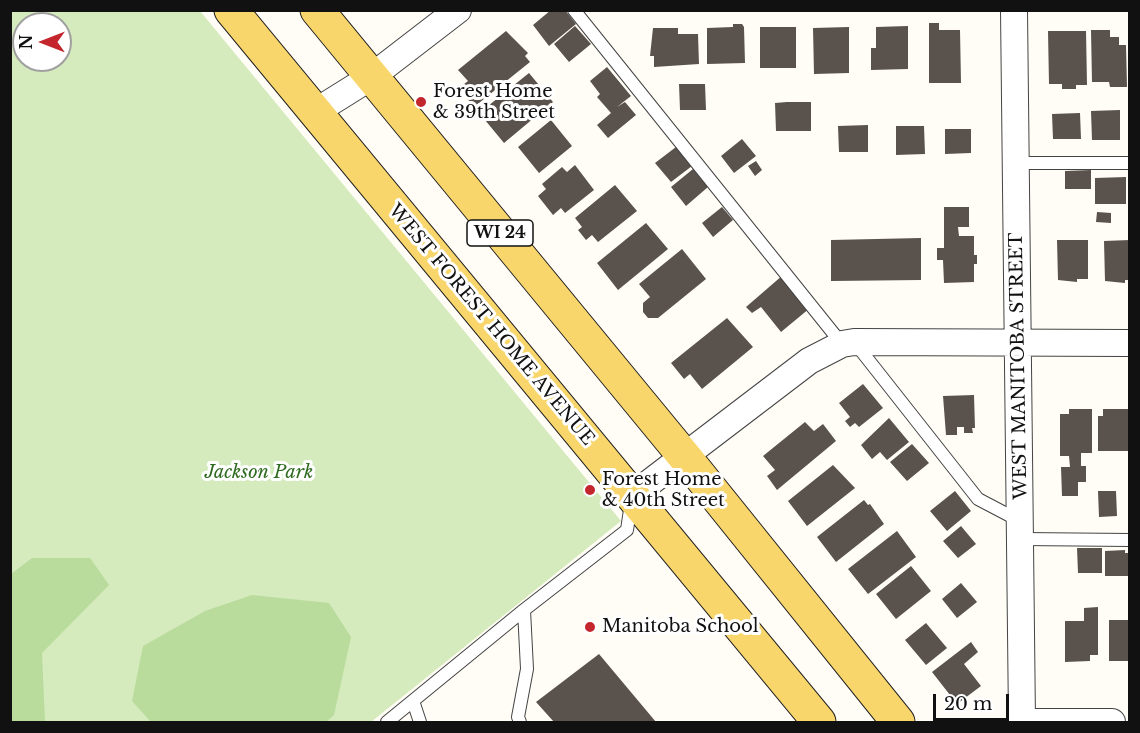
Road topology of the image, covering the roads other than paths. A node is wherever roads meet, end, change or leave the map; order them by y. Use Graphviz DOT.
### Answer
graph roads {
  1 [pos="231,10"];
  2 [pos="317,10"];
  3 [pos="458,10"];
  4 [pos="574,10"];
  5 [pos="1014,10"];
  6 [pos="371,77"];
  7 [pos="315,112"];
  8 [pos="1017,163"];
  9 [pos="1130,163"];
  10 [pos="1019,342"];
  11 [pos="848,343"];
  12 [pos="1130,343"];
  13 [pos="684,456"];
  14 [pos="632,496"];
  15 [pos="1021,531"];
  16 [pos="1130,540"];
  17 [pos="524,610"];
  18 [pos="413,701"];
  19 [pos="1022,722"];
  20 [pos="387,723"];
  21 [pos="420,723"];
  22 [pos="520,723"];
  23 [pos="819,723"];
  24 [pos="898,723"];
  25 [pos="1112,723"];
  1 -- 7 [label="main road, WEST FOREST HOME AVENUE"];
  2 -- 6 [label="main road, WI 24"];
  3 -- 6 [label="street"];
  4 -- 11 [label="lane"];
  5 -- 8 [label="street, WEST MANITOBA STREET"];
  6 -- 7 [label="street"];
  6 -- 13 [label="main road, WI 24"];
  7 -- 14 [label="main road, WEST FOREST HOME AVENUE"];
  8 -- 9 [label="lane"];
  8 -- 10 [label="street, WEST MANITOBA STREET"];
  10 -- 11 [label="street"];
  10 -- 12 [label="street"];
  10 -- 15 [label="street, WEST MANITOBA STREET"];
  11 -- 13 [label="street"];
  11 -- 15 [label="lane"];
  13 -- 14 [label="street"];
  13 -- 24 [label="main road, WI 24"];
  14 -- 17 [label="lane"];
  14 -- 23 [label="main road, WEST FOREST HOME AVENUE"];
  15 -- 16 [label="lane"];
  15 -- 19 [label="street, WEST MANITOBA STREET"];
  17 -- 18 [label="lane"];
  17 -- 22 [label="lane"];
  18 -- 20 [label="lane"];
  18 -- 21 [label="lane"];
  19 -- 25 [label="street"];
}
